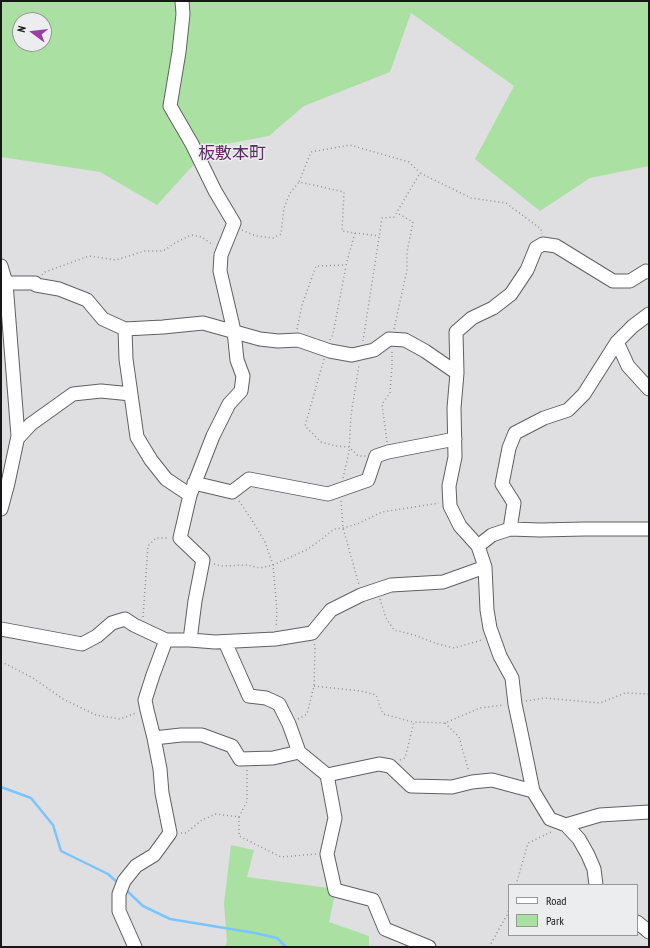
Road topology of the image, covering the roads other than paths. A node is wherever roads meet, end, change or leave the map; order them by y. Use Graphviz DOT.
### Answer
graph roads {
  1 [pos="182,1"];
  2 [pos="1,266"];
  3 [pos="649,272"];
  4 [pos="3,283"];
  5 [pos="649,314"];
  6 [pos="125,330"];
  7 [pos="234,331"];
  8 [pos="617,342"];
  9 [pos="457,373"];
  10 [pos="649,389"];
  11 [pos="131,394"];
  12 [pos="18,438"];
  13 [pos="455,440"];
  14 [pos="192,489"];
  15 [pos="1,509"];
  16 [pos="510,529"];
  17 [pos="649,530"];
  18 [pos="478,546"];
  19 [pos="485,567"];
  20 [pos="1,629"];
  21 [pos="166,640"];
  22 [pos="190,640"];
  23 [pos="225,642"];
  24 [pos="154,738"];
  25 [pos="299,752"];
  26 [pos="327,776"];
  27 [pos="533,791"];
  28 [pos="649,812"];
  29 [pos="566,825"];
  30 [pos="596,884"];
  31 [pos="638,923"];
  32 [pos="649,932"];
  33 [pos="135,947"];
  34 [pos="429,947"];
  1 -- 7 [label="street"];
  2 -- 4 [label="street"];
  3 -- 9 [label="street"];
  4 -- 6 [label="street"];
  4 -- 12 [label="street"];
  5 -- 8 [label="street"];
  6 -- 7 [label="street"];
  6 -- 11 [label="street"];
  7 -- 9 [label="street"];
  7 -- 14 [label="street"];
  8 -- 10 [label="street"];
  8 -- 16 [label="street"];
  9 -- 13 [label="street"];
  11 -- 12 [label="street"];
  11 -- 14 [label="street"];
  12 -- 15 [label="street"];
  13 -- 14 [label="street"];
  13 -- 18 [label="street"];
  14 -- 22 [label="street"];
  16 -- 17 [label="street"];
  16 -- 18 [label="street"];
  18 -- 19 [label="street"];
  19 -- 23 [label="street"];
  19 -- 27 [label="street"];
  20 -- 21 [label="street"];
  21 -- 22 [label="street"];
  21 -- 24 [label="street"];
  22 -- 23 [label="street"];
  23 -- 25 [label="street"];
  24 -- 25 [label="street"];
  24 -- 33 [label="street"];
  25 -- 26 [label="street"];
  26 -- 27 [label="street"];
  26 -- 34 [label="street"];
  27 -- 29 [label="street"];
  28 -- 29 [label="street"];
  29 -- 30 [label="street"];
  31 -- 32 [label="street"];
}
